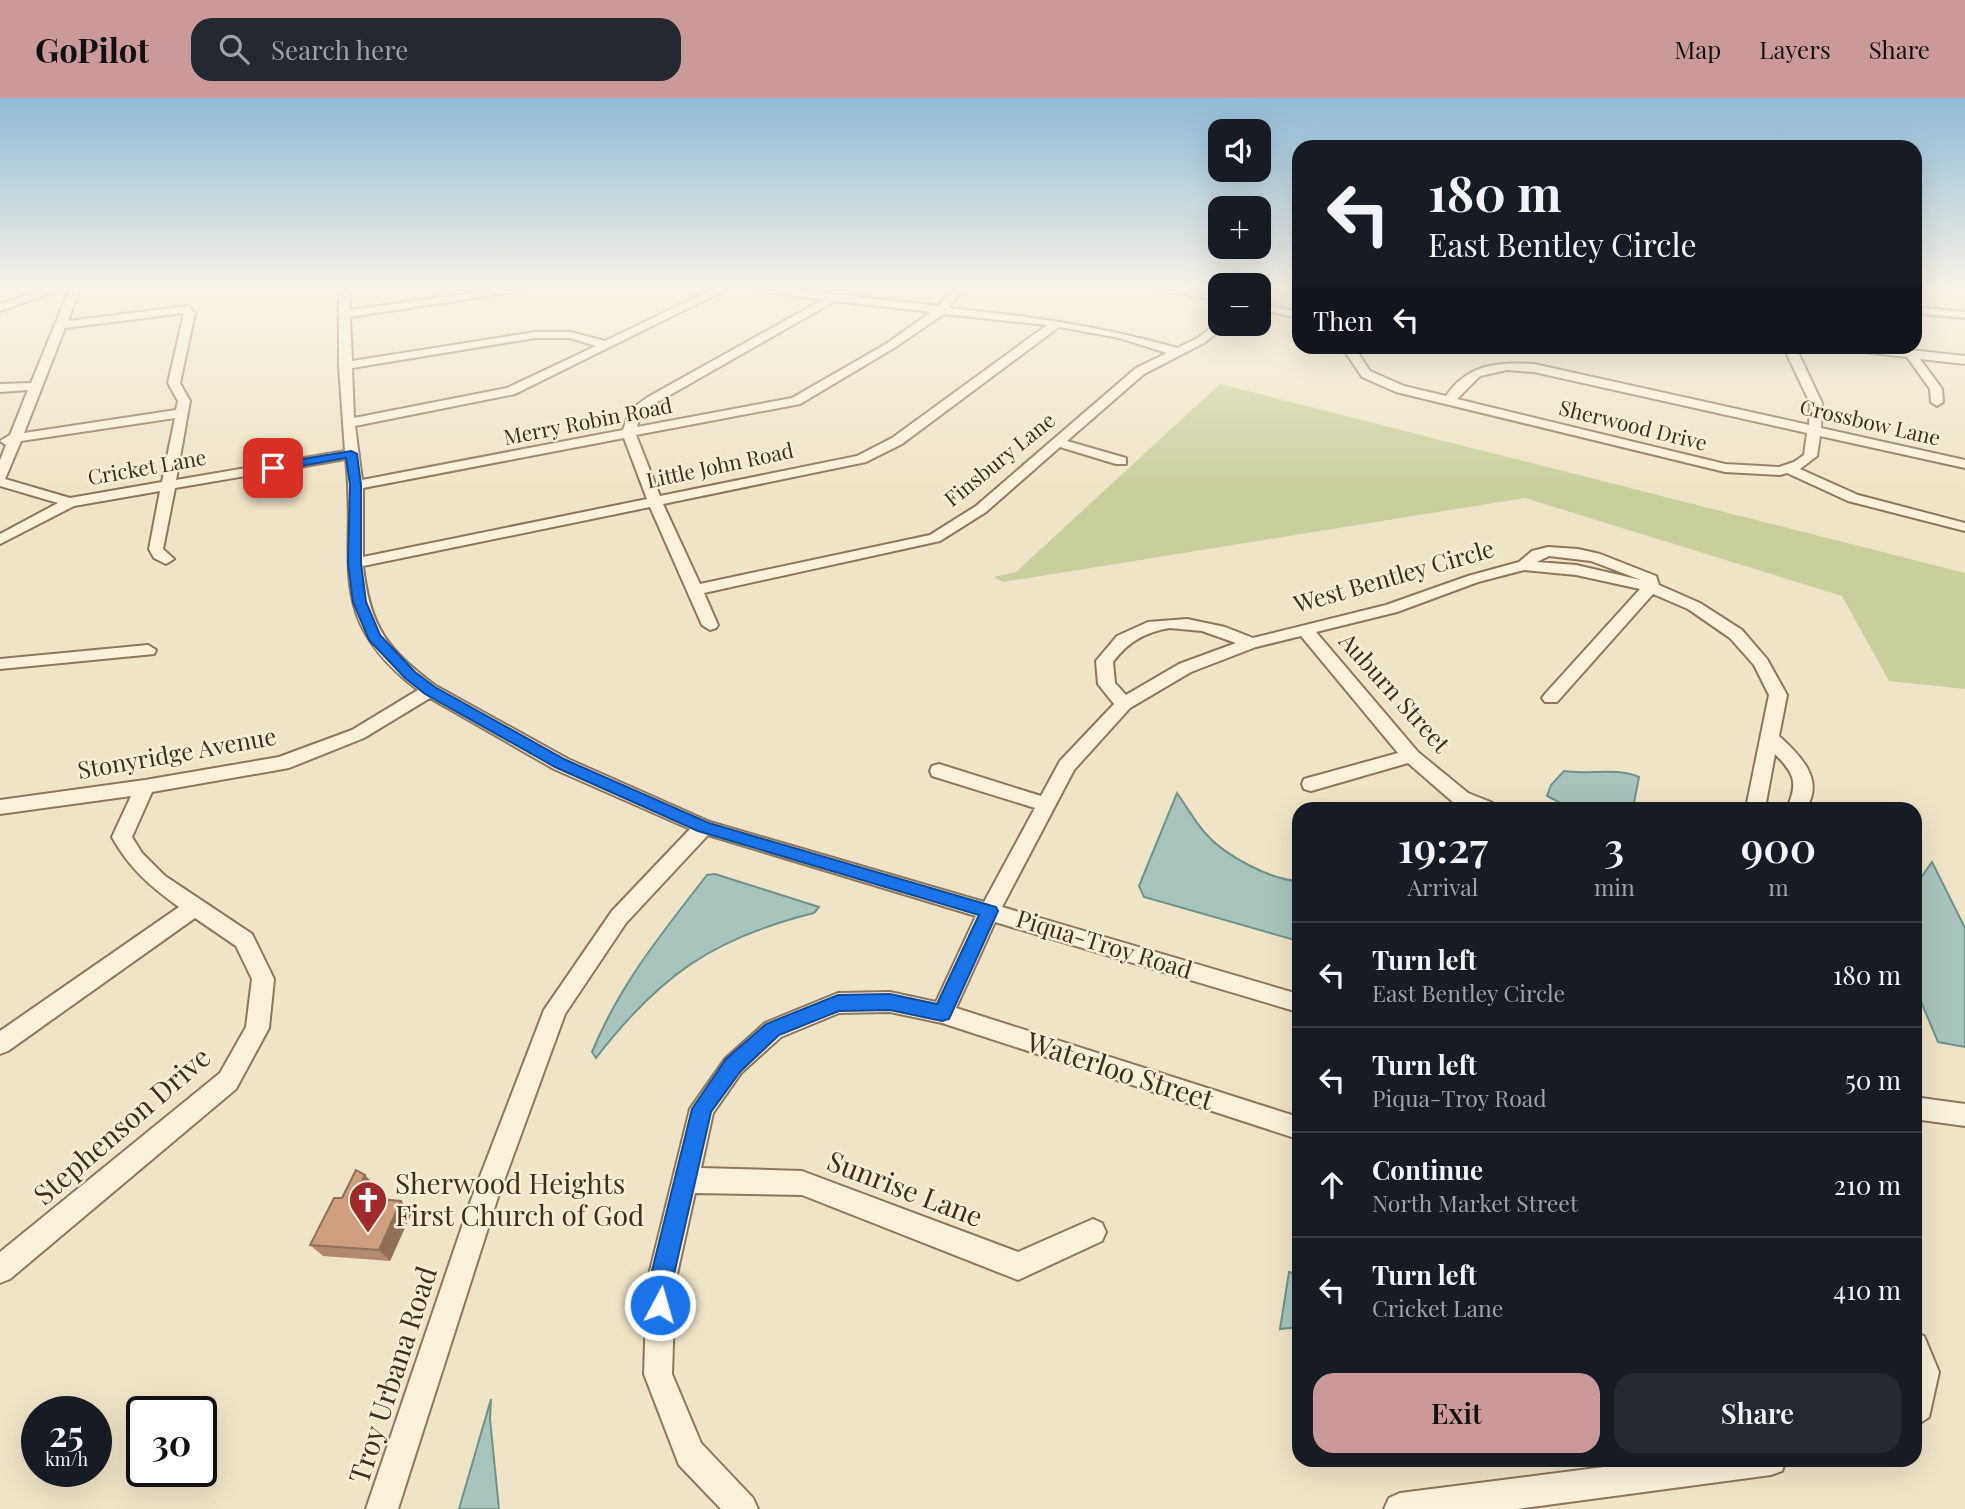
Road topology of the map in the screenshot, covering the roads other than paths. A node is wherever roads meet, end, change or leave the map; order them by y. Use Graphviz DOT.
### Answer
graph roads {
  1 [pos="49,354"];
  2 [pos="181,354"];
  3 [pos="345,354"];
  4 [pos="420,354"];
  5 [pos="588,354"];
  6 [pos="734,354"];
  7 [pos="877,354"];
  8 [pos="1015,354"];
  9 [pos="1174,354"];
  10 [pos="1353,354"];
  11 [pos="1793,354"];
  12 [pos="1911,354"];
  13 [pos="1965,360"];
  14 [pos="345,366"];
  15 [pos="36,386"];
  16 [pos="0,388"];
  17 [pos="1449,401"];
  18 [pos="1937,402"];
  19 [pos="182,414"];
  20 [pos="348,423"];
  21 [pos="1815,430"];
  22 [pos="629,434"];
  23 [pos="15,438"];
  24 [pos="1056,442"];
  25 [pos="0,445"];
  26 [pos="351,454"];
  27 [pos="1121,460"];
  28 [pos="1965,464"];
  29 [pos="1790,469"];
  30 [pos="0,477"];
  31 [pos="0,482"];
  32 [pos="355,485"];
  33 [pos="168,486"];
  34 [pos="655,501"];
  35 [pos="70,502"];
  36 [pos="1965,527"];
  37 [pos="0,540"];
  38 [pos="166,559"];
  39 [pos="355,563"];
  40 [pos="1651,587"];
  41 [pos="695,590"];
  42 [pos="710,625"];
  43 [pos="1304,629"];
  44 [pos="1251,643"];
  45 [pos="148,650"];
  46 [pos="0,664"];
  47 [pos="430,691"];
  48 [pos="1551,698"];
  49 [pos="1125,704"];
  50 [pos="1771,739"];
  51 [pos="1411,756"];
  52 [pos="939,771"];
  53 [pos="1311,784"];
  54 [pos="145,787"];
  55 [pos="1471,802"];
  56 [pos="1756,802"];
  57 [pos="1801,802"];
  58 [pos="1044,804"];
  59 [pos="0,807"];
  60 [pos="704,827"];
  61 [pos="197,906"];
  62 [pos="989,911"];
  63 [pos="1292,1001"];
  64 [pos="942,1013"];
  65 [pos="0,1044"];
  66 [pos="1922,1109"];
  67 [pos="1965,1115"];
  68 [pos="1292,1126"];
  69 [pos="685,1180"];
  70 [pos="1093,1232"];
  71 [pos="0,1269"];
  72 [pos="1922,1366"];
  73 [pos="1922,1390"];
  74 [pos="1678,1467"];
  75 [pos="382,1509"];
  76 [pos="742,1509"];
  77 [pos="1400,1509"];
  1 -- 15 [label="street"];
  2 -- 19 [label="street"];
  3 -- 14 [label="street, Piqua-Troy Road"];
  4 -- 14 [label="street"];
  5 -- 20 [label="street"];
  6 -- 22 [label="street"];
  7 -- 22 [label="street, Merry Robin Road"];
  8 -- 34 [label="street, Little John Road"];
  9 -- 24 [label="street, Finsbury Lane"];
  10 -- 17 [label="street, Sherwood Drive"];
  11 -- 21 [label="street"];
  12 -- 13 [label="street"];
  12 -- 18 [label="street"];
  14 -- 20 [label="street, Piqua-Troy Road"];
  15 -- 16 [label="street"];
  15 -- 23 [label="street"];
  17 -- 21 [label="street, Crossbow Lane"];
  17 -- 29 [label="street, Sherwood Drive"];
  19 -- 23 [label="street"];
  19 -- 33 [label="street"];
  20 -- 26 [label="street, Piqua-Troy Road"];
  21 -- 28 [label="street, Crossbow Lane"];
  21 -- 29 [label="street"];
  22 -- 32 [label="street, Merry Robin Road"];
  22 -- 34 [label="street"];
  23 -- 25 [label="street"];
  23 -- 30 [label="street"];
  24 -- 27 [label="street"];
  24 -- 41 [label="street, Finsbury Lane"];
  26 -- 32 [label="street, Piqua-Troy Road"];
  26 -- 33 [label="street, Cricket Lane"];
  29 -- 36 [label="street"];
  31 -- 35 [label="street"];
  32 -- 39 [label="street, Piqua-Troy Road"];
  33 -- 35 [label="street, Cricket Lane"];
  33 -- 38 [label="street"];
  34 -- 39 [label="street, Little John Road"];
  34 -- 41 [label="street"];
  35 -- 37 [label="street, Cricket Lane"];
  39 -- 47 [label="street, Piqua-Troy Road"];
  40 -- 43 [label="street, West Bentley Circle"];
  40 -- 48 [label="street"];
  40 -- 50 [label="street, West Bentley Circle"];
  41 -- 42 [label="street"];
  43 -- 44 [label="street, West Bentley Circle"];
  43 -- 51 [label="street, Auburn Street"];
  44 -- 49 [label="street, West Bentley Circle"];
  44 -- 49 [label="street"];
  45 -- 46 [label="street"];
  47 -- 54 [label="street, Stonyridge Avenue"];
  47 -- 60 [label="street, Piqua-Troy Road"];
  49 -- 58 [label="street, West Bentley Circle"];
  50 -- 56 [label="street, West Bentley Circle"];
  50 -- 57 [label="street"];
  51 -- 53 [label="street"];
  51 -- 55 [label="street, Auburn Street"];
  52 -- 58 [label="street"];
  54 -- 59 [label="street, Stonyridge Avenue"];
  54 -- 61 [label="street, Stephenson Drive"];
  58 -- 62 [label="street, West Bentley Circle"];
  60 -- 62 [label="street, Piqua-Troy Road"];
  60 -- 75 [label="street, Troy Urbana Road"];
  61 -- 65 [label="street"];
  61 -- 71 [label="street, Stephenson Drive"];
  62 -- 63 [label="street, Piqua-Troy Road"];
  62 -- 64 [label="street, West Bentley Circle"];
  64 -- 68 [label="street, Waterloo Street"];
  64 -- 69 [label="street, Waterloo Street"];
  66 -- 67 [label="street"];
  69 -- 70 [label="street, Sunrise Lane"];
  69 -- 76 [label="street, Waterloo Street"];
  72 -- 73 [label="street"];
  74 -- 77 [label="street"];
}
